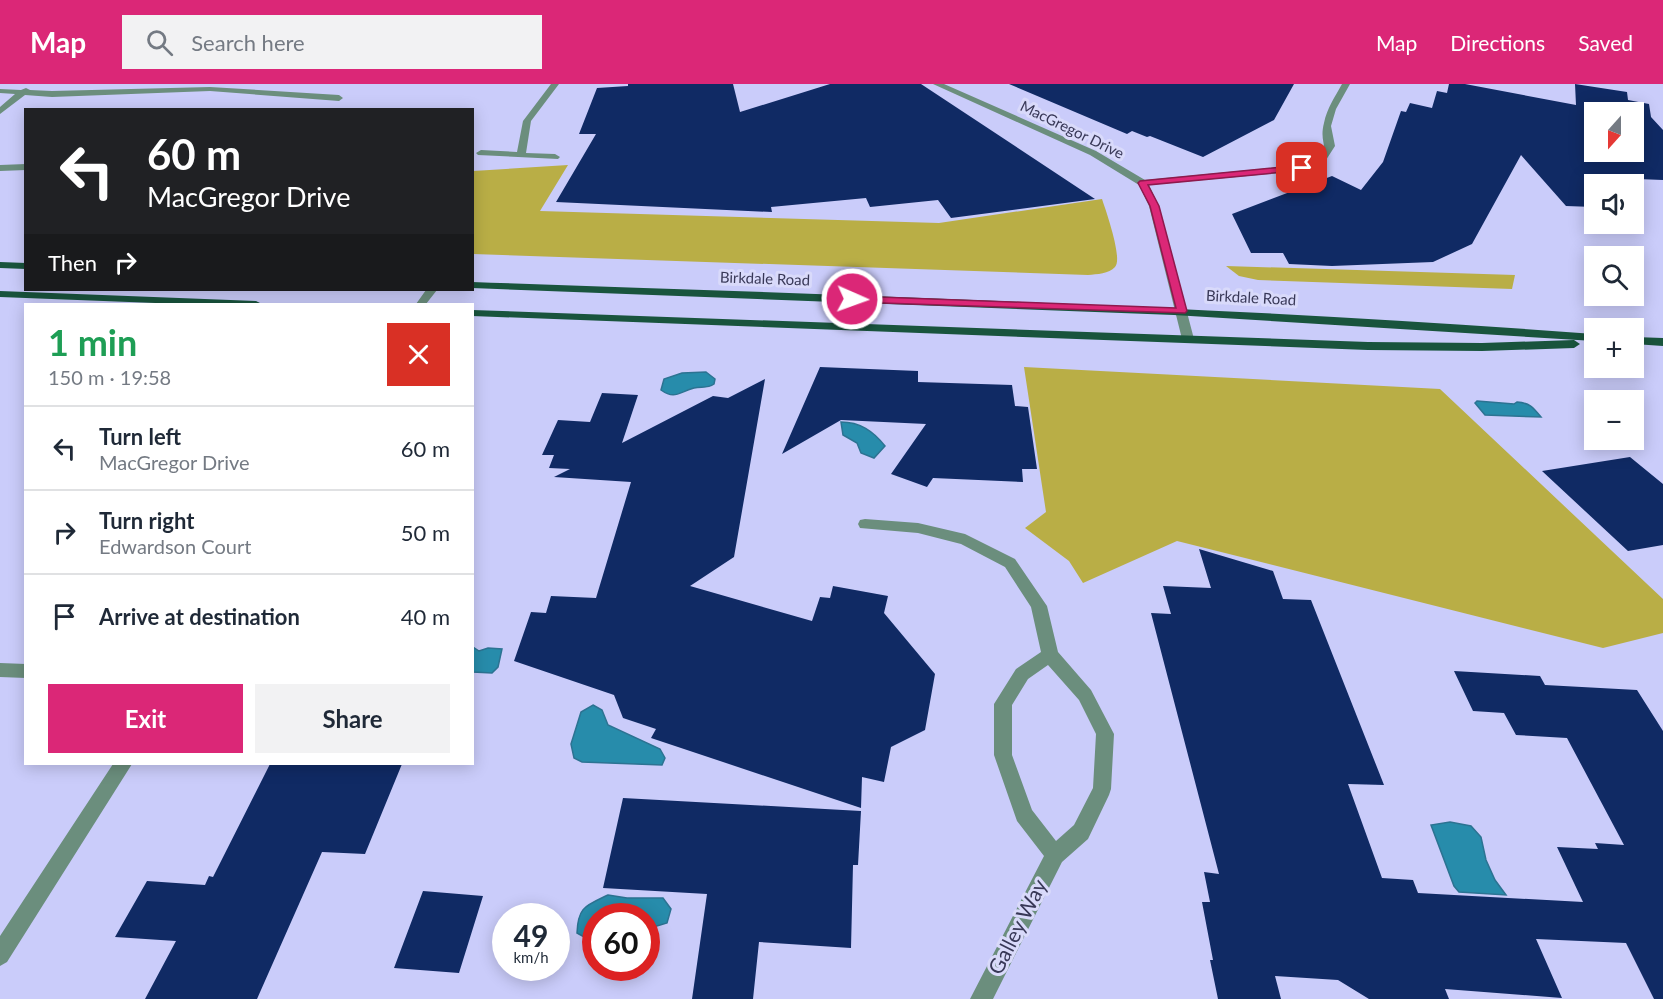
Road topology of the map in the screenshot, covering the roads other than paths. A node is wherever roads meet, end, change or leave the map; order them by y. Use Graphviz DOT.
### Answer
graph roads {
  1 [pos="555,84"];
  2 [pos="938,84"];
  3 [pos="1346,84"];
  4 [pos="26,88"];
  5 [pos="0,91"];
  6 [pos="339,98"];
  7 [pos="0,111"];
  8 [pos="481,153"];
  9 [pos="521,154"];
  10 [pos="555,157"];
  11 [pos="24,167"];
  12 [pos="0,168"];
  13 [pos="1143,183"];
  14 [pos="0,265"];
  15 [pos="24,266"];
  16 [pos="474,285"];
  17 [pos="0,294"];
  18 [pos="230,303"];
  19 [pos="1182,311"];
  20 [pos="474,313"];
  21 [pos="1584,337"];
  22 [pos="1188,339"];
  23 [pos="1644,342"];
  24 [pos="1663,342"];
  25 [pos="1584,344"];
  26 [pos="865,524"];
  27 [pos="1050,656"];
  28 [pos="0,670"];
  29 [pos="24,671"];
  30 [pos="122,765"];
  31 [pos="1055,855"];
  32 [pos="0,955"];
  33 [pos="981,999"];
  1 -- 9 [label="street"];
  2 -- 13 [label="street, MacGregor Drive"];
  3 -- 13 [label="street"];
  4 -- 5 [label="street"];
  4 -- 6 [label="street"];
  4 -- 7 [label="street"];
  8 -- 9 [label="street"];
  9 -- 10 [label="street"];
  11 -- 12 [label="street"];
  13 -- 19 [label="street"];
  14 -- 15 [label="main road"];
  16 -- 19 [label="main road, Birkdale Road"];
  17 -- 18 [label="main road"];
  19 -- 21 [label="main road, Birkdale Road"];
  19 -- 22 [label="street"];
  20 -- 22 [label="main road"];
  22 -- 25 [label="main road"];
  23 -- 24 [label="main road"];
  26 -- 27 [label="street, Galley Way"];
  27 -- 31 [label="street"];
  27 -- 31 [label="street, Galley Way"];
  28 -- 29 [label="street"];
  30 -- 32 [label="street"];
  31 -- 33 [label="street, Galley Way"];
}
